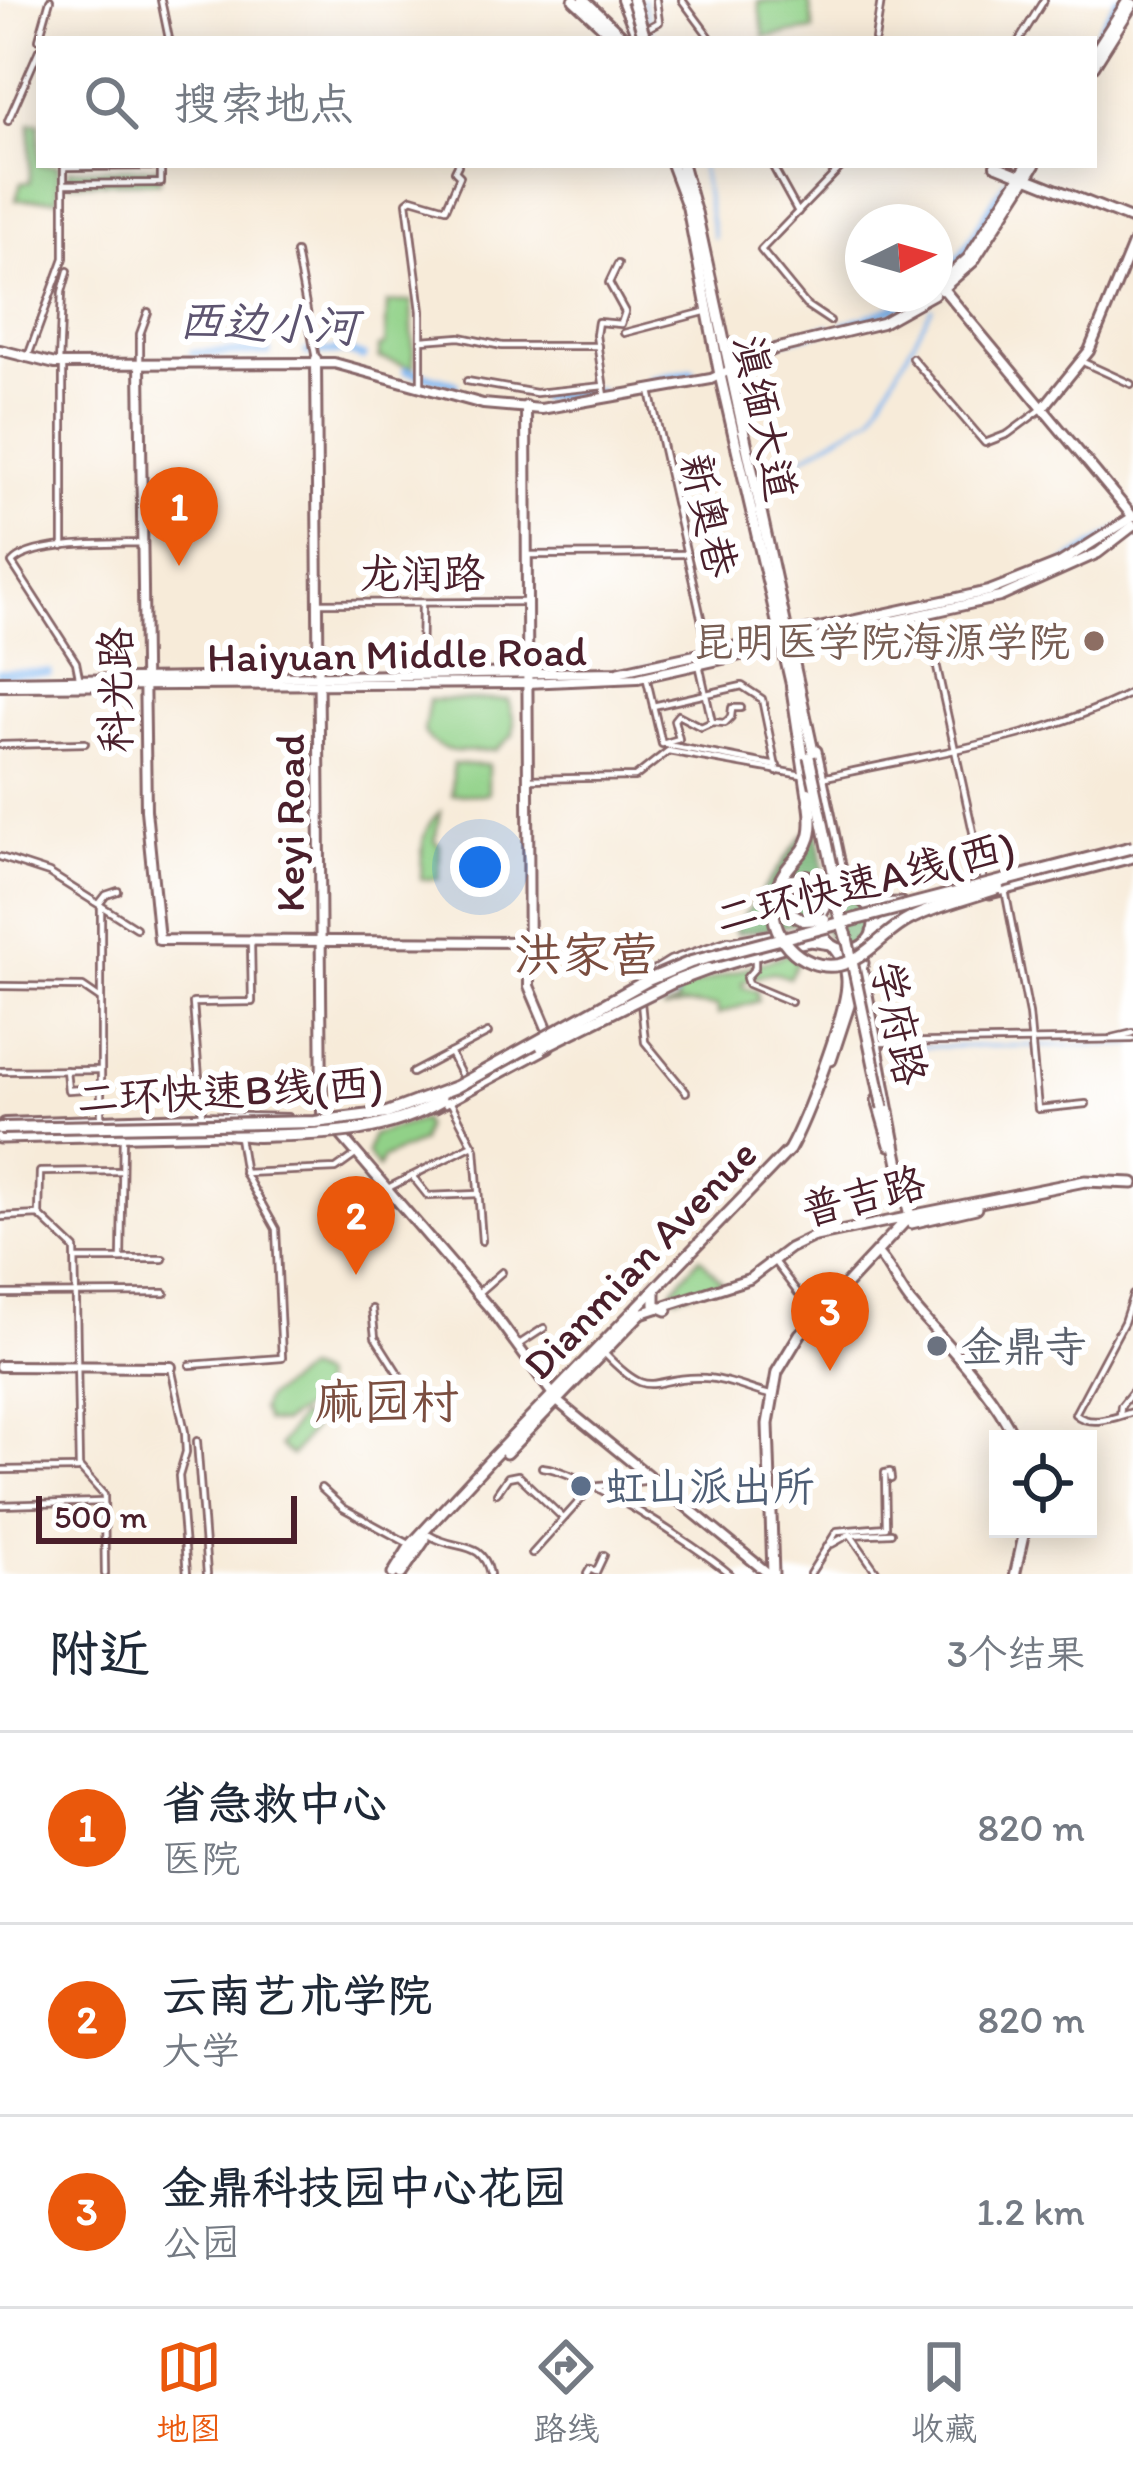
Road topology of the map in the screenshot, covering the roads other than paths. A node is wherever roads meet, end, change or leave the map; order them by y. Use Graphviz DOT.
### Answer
graph roads {
  1 [pos="50,0"];
  2 [pos="160,0"];
  3 [pos="574,0"];
  4 [pos="584,0"];
  5 [pos="627,0"];
  6 [pos="656,0"];
  7 [pos="682,0"];
  8 [pos="881,0"];
  9 [pos="1044,0"];
  10 [pos="1131,2"];
  11 [pos="634,35"];
  12 [pos="40,36"];
  13 [pos="168,36"];
  14 [pos="710,36"];
  15 [pos="875,36"];
  16 [pos="1022,36"];
  17 [pos="1097,49"];
  18 [pos="36,57"];
  19 [pos="1097,61"];
  20 [pos="0,109"];
  21 [pos="11,112"];
  22 [pos="8,122"];
  23 [pos="64,168"];
  24 [pos="161,168"];
  25 [pos="456,168"];
  26 [pos="681,168"];
  27 [pos="774,168"];
  28 [pos="840,168"];
  29 [pos="1026,172"];
  30 [pos="64,184"];
  31 [pos="692,212"];
  32 [pos="798,212"];
  33 [pos="1133,218"];
  34 [pos="1133,248"];
  35 [pos="296,253"];
  36 [pos="618,264"];
  37 [pos="68,271"];
  38 [pos="953,272"];
  39 [pos="953,305"];
  40 [pos="708,311"];
  41 [pos="148,312"];
  42 [pos="885,312"];
  43 [pos="900,312"];
  44 [pos="830,321"];
  45 [pos="624,334"];
  46 [pos="422,340"];
  47 [pos="598,346"];
  48 [pos="0,348"];
  49 [pos="30,353"];
  50 [pos="316,357"];
  51 [pos="140,358"];
  52 [pos="912,358"];
  53 [pos="61,360"];
  54 [pos="1085,363"];
  55 [pos="723,370"];
  56 [pos="422,380"];
  57 [pos="467,381"];
  58 [pos="1131,384"];
  59 [pos="605,391"];
  60 [pos="650,391"];
  61 [pos="525,406"];
  62 [pos="1045,406"];
  63 [pos="1133,518"];
  64 [pos="144,543"];
  65 [pos="63,547"];
  66 [pos="687,554"];
  67 [pos="526,555"];
  68 [pos="526,602"];
  69 [pos="317,603"];
  70 [pos="422,603"];
  71 [pos="925,613"];
  72 [pos="785,639"];
  73 [pos="709,652"];
  74 [pos="699,664"];
  75 [pos="421,675"];
  76 [pos="79,676"];
  77 [pos="646,676"];
  78 [pos="526,679"];
  79 [pos="145,681"];
  80 [pos="318,681"];
  81 [pos="0,683"];
  82 [pos="795,685"];
  83 [pos="1133,692"];
  84 [pos="705,694"];
  85 [pos="653,706"];
  86 [pos="741,708"];
  87 [pos="712,722"];
  88 [pos="85,742"];
  89 [pos="0,745"];
  90 [pos="667,746"];
  91 [pos="955,749"];
  92 [pos="812,756"];
  93 [pos="777,769"];
  94 [pos="807,774"];
  95 [pos="822,778"];
  96 [pos="527,779"];
  97 [pos="1133,851"];
  98 [pos="0,856"];
  99 [pos="836,874"];
  100 [pos="984,882"];
  101 [pos="1003,889"];
  102 [pos="118,891"];
  103 [pos="957,892"];
  104 [pos="863,902"];
  105 [pos="100,905"];
  106 [pos="913,907"];
  107 [pos="824,910"];
  108 [pos="136,928"];
  109 [pos="870,937"];
  110 [pos="782,938"];
  111 [pos="847,939"];
  112 [pos="529,942"];
  113 [pos="251,943"];
  114 [pos="320,943"];
  115 [pos="832,946"];
  116 [pos="755,960"];
  117 [pos="863,963"];
  118 [pos="0,986"];
  119 [pos="100,998"];
  120 [pos="640,999"];
  121 [pos="790,1002"];
  122 [pos="847,1017"];
  123 [pos="867,1024"];
  124 [pos="488,1033"];
  125 [pos="552,1033"];
  126 [pos="1133,1036"];
  127 [pos="1106,1039"];
  128 [pos="878,1043"];
  129 [pos="1032,1044"];
  130 [pos="542,1047"];
  131 [pos="450,1053"];
  132 [pos="66,1070"];
  133 [pos="100,1070"];
  134 [pos="0,1071"];
  135 [pos="412,1073"];
  136 [pos="464,1080"];
  137 [pos="99,1088"];
  138 [pos="686,1092"];
  139 [pos="446,1101"];
  140 [pos="1086,1104"];
  141 [pos="885,1107"];
  142 [pos="202,1115"];
  143 [pos="101,1117"];
  144 [pos="324,1118"];
  145 [pos="305,1119"];
  146 [pos="276,1123"];
  147 [pos="1,1131"];
  148 [pos="226,1133"];
  149 [pos="336,1133"];
  150 [pos="123,1136"];
  151 [pos="239,1137"];
  152 [pos="473,1145"];
  153 [pos="893,1145"];
  154 [pos="354,1156"];
  155 [pos="122,1171"];
  156 [pos="244,1172"];
  157 [pos="412,1176"];
  158 [pos="1133,1186"];
  159 [pos="388,1188"];
  160 [pos="478,1194"];
  161 [pos="39,1215"];
  162 [pos="0,1216"];
  163 [pos="908,1220"];
  164 [pos="482,1241"];
  165 [pos="880,1255"];
  166 [pos="76,1259"];
  167 [pos="122,1259"];
  168 [pos="163,1259"];
  169 [pos="776,1264"];
  170 [pos="502,1272"];
  171 [pos="165,1293"];
  172 [pos="477,1293"];
  173 [pos="798,1293"];
  174 [pos="0,1294"];
  175 [pos="75,1294"];
  176 [pos="1133,1295"];
  177 [pos="660,1302"];
  178 [pos="373,1309"];
  179 [pos="627,1324"];
  180 [pos="544,1328"];
  181 [pos="518,1346"];
  182 [pos="604,1353"];
  183 [pos="77,1365"];
  184 [pos="190,1365"];
  185 [pos="0,1366"];
  186 [pos="171,1367"];
  187 [pos="408,1389"];
  188 [pos="1133,1391"];
  189 [pos="770,1395"];
  190 [pos="554,1399"];
  191 [pos="1133,1412"];
  192 [pos="1120,1415"];
  193 [pos="1010,1430"];
  194 [pos="197,1441"];
  195 [pos="542,1467"];
  196 [pos="80,1468"];
  197 [pos="0,1469"];
  198 [pos="891,1479"];
  199 [pos="652,1480"];
  200 [pos="592,1487"];
  201 [pos="321,1488"];
  202 [pos="497,1493"];
  203 [pos="105,1502"];
  204 [pos="0,1505"];
  205 [pos="563,1518"];
  206 [pos="892,1533"];
  207 [pos="850,1534"];
  208 [pos="429,1535"];
  209 [pos="1023,1538"];
  210 [pos="832,1544"];
  211 [pos="411,1545"];
  212 [pos="532,1553"];
  213 [pos="604,1555"];
  214 [pos="105,1574"];
  215 [pos="187,1574"];
  216 [pos="207,1574"];
  217 [pos="397,1574"];
  218 [pos="490,1574"];
  219 [pos="587,1574"];
  220 [pos="730,1574"];
  221 [pos="771,1574"];
  222 [pos="811,1574"];
  223 [pos="878,1574"];
  224 [pos="1015,1574"];
  1 -- 12 [label="street"];
  2 -- 13 [label="street"];
  3 -- 11 [label="main road"];
  4 -- 11 [label="main road"];
  5 -- 11 [label="highway, bridge"];
  6 -- 11 [label="street"];
  7 -- 14 [label="street"];
  8 -- 15 [label="street"];
  9 -- 16 [label="street"];
  10 -- 17 [label="street"];
  10 -- 19 [label="street"];
  18 -- 21 [label="street"];
  20 -- 21 [label="street"];
  21 -- 22 [label="street"];
  23 -- 30 [label="street"];
  24 -- 30 [label="street"];
  25 -- 46 [label="street"];
  26 -- 31 [label="highway"];
  27 -- 32 [label="street"];
  28 -- 32 [label="street"];
  29 -- 33 [label="street"];
  29 -- 38 [label="street"];
  30 -- 49 [label="street"];
  31 -- 40 [label="main road, 滇缅大道"];
  31 -- 55 [label="main road, 滇缅大道"];
  32 -- 44 [label="street"];
  34 -- 54 [label="street"];
  34 -- 62 [label="street"];
  35 -- 50 [label="street"];
  36 -- 47 [label="street"];
  37 -- 53 [label="street"];
  39 -- 62 [label="street"];
  40 -- 45 [label="street"];
  40 -- 55 [label="main road, 滇缅大道"];
  41 -- 51 [label="street"];
  42 -- 55 [label="street"];
  43 -- 55 [label="street"];
  46 -- 47 [label="street"];
  46 -- 56 [label="street"];
  47 -- 59 [label="street"];
  48 -- 49 [label="street"];
  49 -- 53 [label="street"];
  50 -- 51 [label="street"];
  50 -- 56 [label="street"];
  50 -- 69 [label="street, Keyi Road"];
  51 -- 53 [label="street"];
  51 -- 53 [label="street"];
  51 -- 64 [label="street, 科光路"];
  52 -- 62 [label="street"];
  53 -- 65 [label="street"];
  54 -- 58 [label="street"];
  54 -- 62 [label="street"];
  55 -- 59 [label="street"];
  55 -- 60 [label="street"];
  55 -- 72 [label="main road, 滇缅大道"];
  56 -- 61 [label="street"];
  57 -- 59 [label="street"];
  59 -- 61 [label="street"];
  60 -- 61 [label="street"];
  60 -- 66 [label="street, 新奥巷"];
  61 -- 67 [label="street"];
  62 -- 63 [label="street"];
  63 -- 71 [label="street"];
  63 -- 72 [label="street"];
  64 -- 65 [label="street"];
  64 -- 79 [label="street, 科光路"];
  65 -- 76 [label="street"];
  66 -- 67 [label="street"];
  66 -- 73 [label="street, 新奥巷"];
  67 -- 68 [label="street"];
  68 -- 70 [label="street, 龙润路"];
  68 -- 78 [label="street"];
  69 -- 70 [label="street, 龙润路"];
  69 -- 80 [label="street, Keyi Road"];
  70 -- 75 [label="street"];
  71 -- 72 [label="street"];
  71 -- 91 [label="street"];
  72 -- 73 [label="street, Haiyuan Middle Road"];
  72 -- 74 [label="street, Haiyuan Middle Road"];
  72 -- 82 [label="main road, 滇缅大道"];
  73 -- 78 [label="street, Haiyuan Middle Road"];
  74 -- 77 [label="street, Haiyuan Middle Road"];
  74 -- 84 [label="street"];
  75 -- 78 [label="street, Haiyuan Middle Road"];
  75 -- 80 [label="street, Haiyuan Middle Road"];
  76 -- 79 [label="street, Haiyuan Middle Road"];
  76 -- 81 [label="street, Haiyuan Middle Road"];
  77 -- 78 [label="street, Haiyuan Middle Road"];
  77 -- 85 [label="street"];
  78 -- 80 [label="street, Haiyuan Middle Road"];
  78 -- 96 [label="street"];
  79 -- 80 [label="street, Haiyuan Middle Road"];
  79 -- 81 [label="street, Haiyuan Middle Road"];
  79 -- 113 [label="street, 科光路"];
  80 -- 114 [label="street, Keyi Road"];
  82 -- 92 [label="main road, 滇缅大道"];
  82 -- 94 [label="highway"];
  82 -- 95 [label="main road, 滇缅大道"];
  83 -- 91 [label="street"];
  84 -- 85 [label="street"];
  84 -- 87 [label="street"];
  84 -- 93 [label="street"];
  85 -- 90 [label="street"];
  86 -- 87 [label="street"];
  87 -- 90 [label="street"];
  88 -- 89 [label="street"];
  90 -- 93 [label="street"];
  90 -- 96 [label="street"];
  91 -- 95 [label="street"];
  91 -- 100 [label="street"];
  92 -- 111 [label="main road, 学府路, bridge"];
  92 -- 141 [label="main road, 学府路, bridge"];
  93 -- 94 [label="street"];
  94 -- 99 [label="main road, 滇缅大道"];
  94 -- 101 [label="highway, bridge"];
  95 -- 99 [label="main road, 滇缅大道"];
  96 -- 112 [label="street"];
  97 -- 100 [label="main road"];
  97 -- 101 [label="highway, 二环快速B线(西), bridge"];
  97 -- 103 [label="highway, 二环快速A线(西), bridge"];
  98 -- 105 [label="street"];
  99 -- 104 [label="main road, 滇缅大道"];
  99 -- 107 [label="main road, 滇缅大道"];
  100 -- 106 [label="main road"];
  101 -- 106 [label="main road"];
  101 -- 129 [label="street"];
  101 -- 130 [label="highway, 二环快速B线(西), bridge"];
  102 -- 105 [label="street"];
  103 -- 111 [label="highway, bridge"];
  103 -- 125 [label="highway, 二环快速A线(西), bridge"];
  104 -- 106 [label="main road"];
  104 -- 107 [label="main road"];
  104 -- 109 [label="main road"];
  105 -- 108 [label="street"];
  105 -- 119 [label="street"];
  106 -- 109 [label="main road"];
  107 -- 110 [label="main road"];
  107 -- 115 [label="main road"];
  109 -- 115 [label="main road"];
  109 -- 117 [label="main road, 学府路"];
  110 -- 115 [label="main road"];
  110 -- 116 [label="street"];
  110 -- 120 [label="main road"];
  110 -- 125 [label="main road"];
  110 -- 125 [label="highway, bridge"];
  110 -- 130 [label="highway, bridge"];
  111 -- 141 [label="main road, 学府路, bridge"];
  112 -- 114 [label="street"];
  112 -- 125 [label="street"];
  113 -- 114 [label="street"];
  113 -- 142 [label="street"];
  114 -- 144 [label="street, Keyi Road"];
  115 -- 177 [label="main road, Dianmian Avenue"];
  116 -- 120 [label="street"];
  116 -- 121 [label="street"];
  117 -- 122 [label="main road, Dianmian Avenue"];
  117 -- 123 [label="main road, 学府路"];
  118 -- 119 [label="street"];
  119 -- 133 [label="street"];
  120 -- 138 [label="street"];
  120 -- 139 [label="main road"];
  122 -- 123 [label="main road"];
  122 -- 177 [label="main road, Dianmian Avenue"];
  123 -- 128 [label="main road, 学府路"];
  123 -- 153 [label="main road"];
  124 -- 131 [label="street"];
  125 -- 136 [label="main road"];
  125 -- 146 [label="highway, 二环快速A线(西), bridge"];
  126 -- 127 [label="street"];
  126 -- 129 [label="street"];
  128 -- 129 [label="street"];
  128 -- 153 [label="main road, 学府路"];
  129 -- 140 [label="street"];
  130 -- 139 [label="highway, 二环快速B线(西), bridge"];
  131 -- 135 [label="street"];
  131 -- 136 [label="street"];
  132 -- 133 [label="street"];
  132 -- 134 [label="street"];
  132 -- 137 [label="street"];
  133 -- 137 [label="street"];
  136 -- 144 [label="main road"];
  137 -- 143 [label="street"];
  139 -- 147 [label="highway, 二环快速B线(西), bridge"];
  139 -- 148 [label="highway, bridge"];
  139 -- 149 [label="main road"];
  139 -- 152 [label="street"];
  141 -- 153 [label="main road, 学府路"];
  142 -- 143 [label="street"];
  142 -- 145 [label="street"];
  143 -- 147 [label="street"];
  144 -- 145 [label="main road"];
  144 -- 149 [label="street"];
  145 -- 147 [label="main road"];
  146 -- 147 [label="highway, 二环快速A线(西), bridge"];
  146 -- 147 [label="highway, bridge"];
  147 -- 150 [label="main road"];
  148 -- 149 [label="main road"];
  148 -- 150 [label="main road"];
  148 -- 151 [label="street"];
  149 -- 151 [label="street"];
  149 -- 154 [label="street"];
  149 -- 159 [label="street"];
  150 -- 155 [label="street"];
  151 -- 156 [label="street"];
  152 -- 157 [label="street"];
  152 -- 160 [label="street"];
  153 -- 163 [label="main road, 学府路"];
  154 -- 156 [label="street"];
  154 -- 190 [label="street"];
  155 -- 161 [label="street"];
  155 -- 167 [label="street"];
  156 -- 184 [label="street"];
  157 -- 159 [label="street"];
  157 -- 160 [label="street"];
  158 -- 163 [label="main road, 普吉路"];
  159 -- 172 [label="street"];
  160 -- 164 [label="street"];
  161 -- 162 [label="street"];
  161 -- 166 [label="street"];
  163 -- 165 [label="main road"];
  163 -- 169 [label="street, 普吉路"];
  163 -- 177 [label="street, 普吉路"];
  165 -- 189 [label="main road"];
  165 -- 193 [label="street"];
  166 -- 167 [label="street"];
  166 -- 175 [label="street"];
  167 -- 168 [label="street"];
  169 -- 173 [label="street"];
  169 -- 177 [label="street, 普吉路"];
  170 -- 172 [label="street"];
  171 -- 175 [label="street"];
  172 -- 181 [label="street"];
  174 -- 175 [label="street"];
  175 -- 183 [label="street"];
  176 -- 192 [label="street"];
  177 -- 179 [label="main road, Dianmian Avenue"];
  177 -- 179 [label="main road, Dianmian Avenue"];
  177 -- 179 [label="street, 普吉路"];
  178 -- 187 [label="street"];
  179 -- 182 [label="main road, Dianmian Avenue"];
  179 -- 190 [label="main road, Dianmian Avenue"];
  180 -- 181 [label="street"];
  181 -- 190 [label="street"];
  182 -- 189 [label="street"];
  182 -- 190 [label="main road, Dianmian Avenue"];
  183 -- 185 [label="street"];
  183 -- 186 [label="street"];
  183 -- 196 [label="street"];
  186 -- 215 [label="street"];
  188 -- 192 [label="street"];
  189 -- 221 [label="main road"];
  190 -- 199 [label="street"];
  190 -- 208 [label="main road, Dianmian Avenue"];
  190 -- 211 [label="main road, Dianmian Avenue"];
  191 -- 192 [label="street"];
  194 -- 216 [label="street"];
  195 -- 200 [label="street"];
  196 -- 197 [label="street"];
  196 -- 203 [label="street"];
  198 -- 210 [label="street"];
  199 -- 200 [label="street"];
  199 -- 221 [label="street"];
  200 -- 205 [label="street"];
  200 -- 220 [label="street"];
  201 -- 211 [label="street"];
  202 -- 205 [label="street"];
  203 -- 204 [label="street"];
  203 -- 214 [label="street"];
  205 -- 212 [label="street"];
  206 -- 207 [label="street"];
  207 -- 210 [label="street"];
  207 -- 223 [label="street"];
  208 -- 217 [label="main road, Dianmian Avenue"];
  208 -- 218 [label="street"];
  209 -- 224 [label="street"];
  210 -- 222 [label="street"];
  211 -- 217 [label="main road, Dianmian Avenue"];
  213 -- 219 [label="street"];
}
